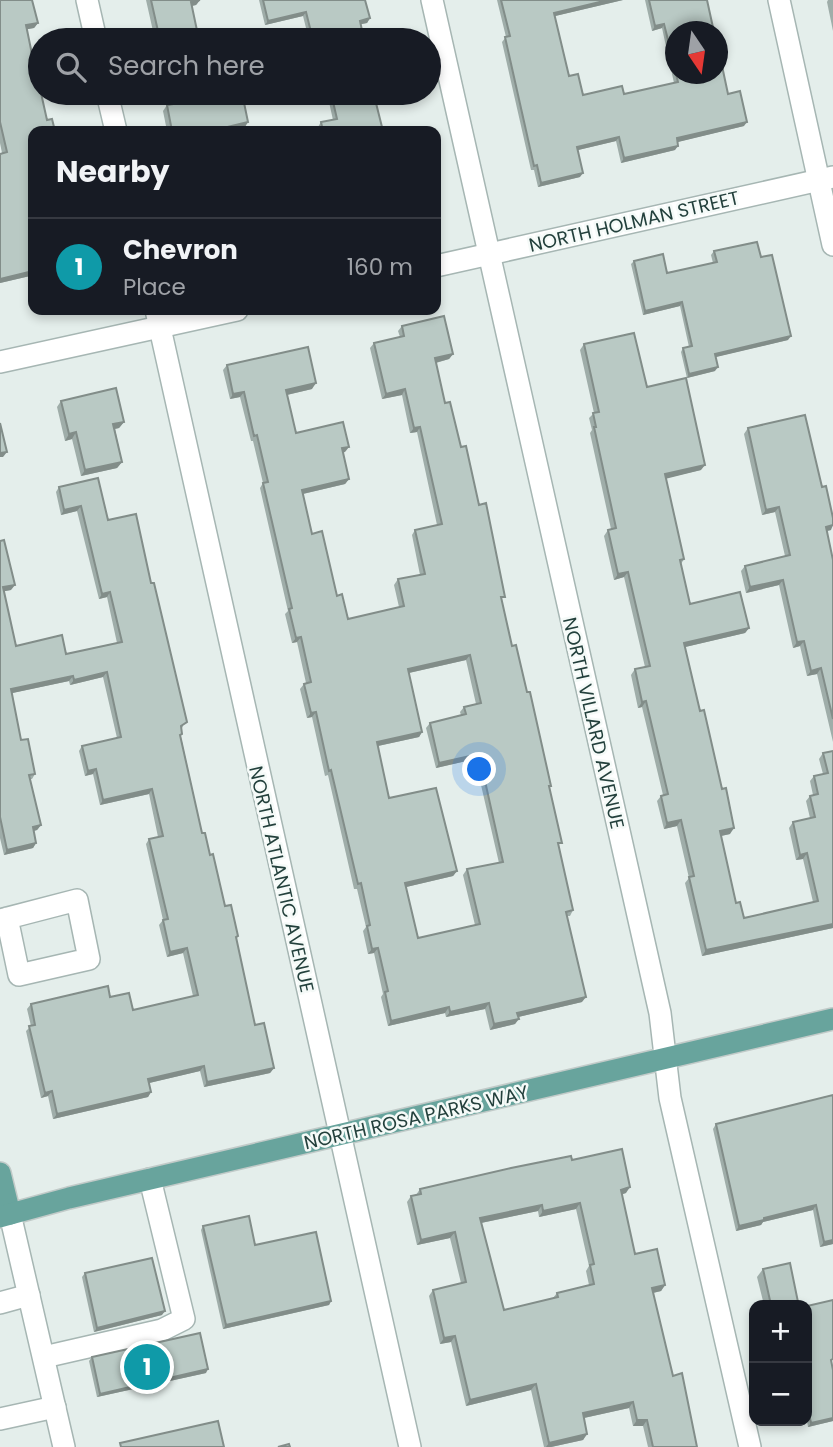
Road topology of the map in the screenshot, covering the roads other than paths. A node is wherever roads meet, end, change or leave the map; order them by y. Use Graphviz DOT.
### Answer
graph roads {
  1 [pos="87,0"];
  2 [pos="432,0"];
  3 [pos="779,0"];
  4 [pos="93,28"];
  5 [pos="438,28"];
  6 [pos="441,41"];
  7 [pos="110,105"];
  8 [pos="115,126"];
  9 [pos="826,179"];
  10 [pos="833,246"];
  11 [pos="488,254"];
  12 [pos="441,264"];
  13 [pos="187,315"];
  14 [pos="158,318"];
  15 [pos="0,362"];
  16 [pos="833,1019"];
  17 [pos="666,1058"];
  18 [pos="340,1135"];
  19 [pos="0,1173"];
  20 [pos="150,1179"];
  21 [pos="5,1216"];
  22 [pos="29,1295"];
  23 [pos="0,1303"];
  24 [pos="44,1357"];
  25 [pos="55,1407"];
  26 [pos="0,1419"];
  27 [pos="64,1447"];
  28 [pos="410,1447"];
  29 [pos="750,1447"];
  1 -- 4 [label="street"];
  2 -- 5 [label="street, NORTH VILLARD AVENUE"];
  3 -- 9 [label="street"];
  6 -- 11 [label="street, NORTH VILLARD AVENUE"];
  7 -- 8 [label="street"];
  9 -- 10 [label="street"];
  9 -- 11 [label="street, NORTH HOLMAN STREET"];
  11 -- 12 [label="street, NORTH HOLMAN STREET"];
  11 -- 17 [label="street, NORTH VILLARD AVENUE"];
  13 -- 14 [label="street"];
  14 -- 15 [label="street"];
  14 -- 18 [label="street, NORTH ATLANTIC AVENUE"];
  16 -- 17 [label="main road, NORTH ROSA PARKS WAY"];
  17 -- 18 [label="main road, NORTH ROSA PARKS WAY"];
  17 -- 29 [label="street, NORTH VILLARD AVENUE"];
  18 -- 20 [label="main road, NORTH ROSA PARKS WAY"];
  18 -- 28 [label="street, NORTH ATLANTIC AVENUE"];
  19 -- 21 [label="main road"];
  20 -- 21 [label="main road, NORTH ROSA PARKS WAY"];
  20 -- 24 [label="street"];
  21 -- 22 [label="street"];
  22 -- 23 [label="street"];
  22 -- 24 [label="street"];
  24 -- 25 [label="street"];
  25 -- 26 [label="street"];
  25 -- 27 [label="street"];
}
